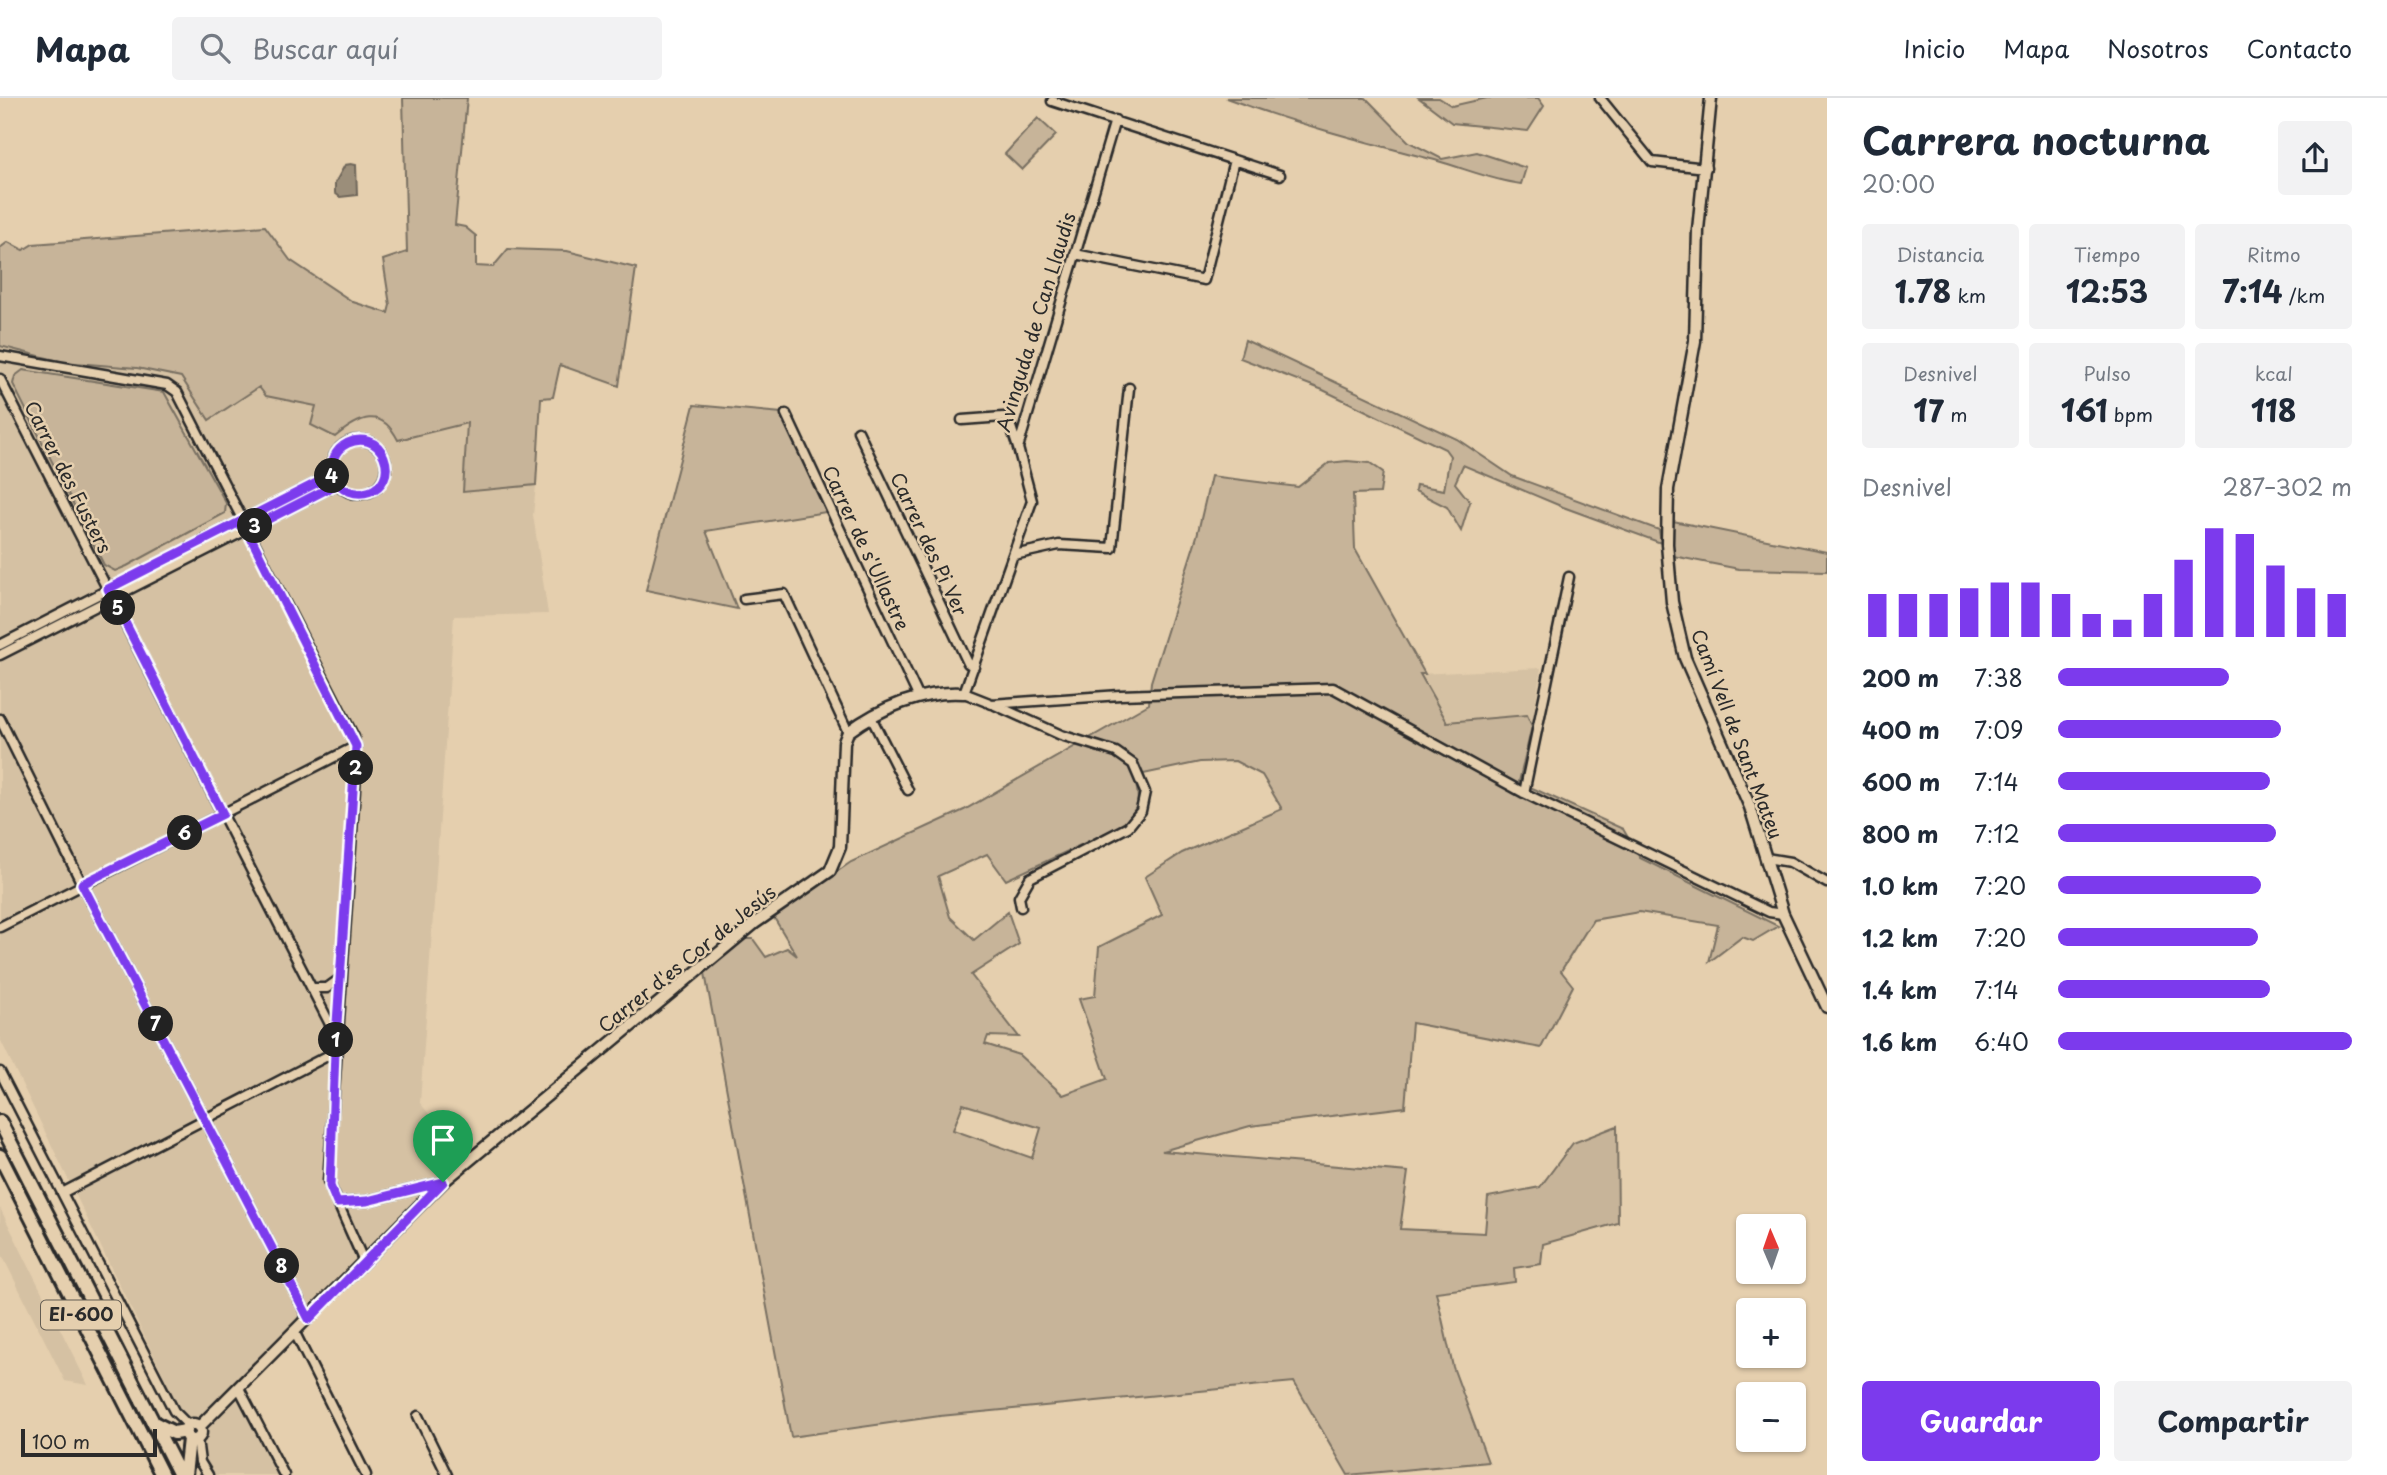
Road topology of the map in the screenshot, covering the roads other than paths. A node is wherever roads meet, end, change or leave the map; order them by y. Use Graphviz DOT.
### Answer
graph roads {
  1 [pos="1600,98"];
  2 [pos="1711,98"];
  3 [pos="1052,101"];
  4 [pos="1115,120"];
  5 [pos="1234,160"];
  6 [pos="1706,168"];
  7 [pos="1280,175"];
  8 [pos="1075,254"];
  9 [pos="0,356"];
  10 [pos="0,379"];
  11 [pos="1129,388"];
  12 [pos="786,414"];
  13 [pos="962,420"];
  14 [pos="858,431"];
  15 [pos="1017,448"];
  16 [pos="335,480"];
  17 [pos="242,521"];
  18 [pos="247,530"];
  19 [pos="1014,555"];
  20 [pos="1569,577"];
  21 [pos="108,589"];
  22 [pos="113,599"];
  23 [pos="744,599"];
  24 [pos="0,645"];
  25 [pos="0,656"];
  26 [pos="974,667"];
  27 [pos="964,692"];
  28 [pos="918,696"];
  29 [pos="992,704"];
  30 [pos="0,719"];
  31 [pos="872,719"];
  32 [pos="848,732"];
  33 [pos="356,746"];
  34 [pos="908,790"];
  35 [pos="1524,793"];
  36 [pos="223,814"];
  37 [pos="1766,858"];
  38 [pos="1827,883"];
  39 [pos="82,884"];
  40 [pos="1021,907"];
  41 [pos="1783,914"];
  42 [pos="0,926"];
  43 [pos="341,978"];
  44 [pos="312,988"];
  45 [pos="1827,1007"];
  46 [pos="336,1037"];
  47 [pos="335,1052"];
  48 [pos="0,1072"];
  49 [pos="205,1118"];
  50 [pos="0,1122"];
  51 [pos="0,1156"];
  52 [pos="443,1182"];
  53 [pos="62,1193"];
  54 [pos="337,1203"];
  55 [pos="364,1262"];
  56 [pos="309,1319"];
  57 [pos="295,1333"];
  58 [pos="239,1388"];
  59 [pos="418,1416"];
  60 [pos="153,1423"];
  61 [pos="192,1432"];
  62 [pos="162,1475"];
  63 [pos="183,1475"];
  64 [pos="208,1475"];
  65 [pos="284,1475"];
  66 [pos="366,1475"];
  67 [pos="447,1475"];
  1 -- 6 [label="street"];
  2 -- 6 [label="street, Camí Vell de Sant Mateu"];
  3 -- 4 [label="street"];
  4 -- 5 [label="street"];
  4 -- 8 [label="street, Avinguda de Can Llaudis"];
  5 -- 7 [label="street"];
  5 -- 8 [label="street"];
  6 -- 37 [label="street, Camí Vell de Sant Mateu"];
  8 -- 15 [label="street, Avinguda de Can Llaudis"];
  9 -- 17 [label="street"];
  10 -- 21 [label="street, Carrer des Fusters"];
  11 -- 19 [label="street"];
  12 -- 28 [label="street, Carrer de s'Ullastre"];
  13 -- 15 [label="street"];
  14 -- 26 [label="street, Carrer des Pi Ver"];
  15 -- 19 [label="street, Avinguda de Can Llaudis"];
  16 -- 16 [label="street"];
  16 -- 17 [label="street"];
  16 -- 18 [label="street"];
  17 -- 18 [label="street"];
  17 -- 21 [label="street"];
  18 -- 22 [label="street"];
  18 -- 33 [label="street"];
  19 -- 26 [label="street, Avinguda de Can Llaudis"];
  20 -- 35 [label="street"];
  21 -- 22 [label="street, Carrer des Fusters"];
  21 -- 24 [label="street"];
  22 -- 25 [label="street"];
  22 -- 36 [label="street, Carrer des Fusters"];
  23 -- 32 [label="street"];
  26 -- 27 [label="street, Avinguda de Can Llaudis"];
  27 -- 28 [label="street"];
  27 -- 29 [label="street"];
  28 -- 31 [label="street"];
  29 -- 35 [label="street"];
  29 -- 40 [label="street"];
  30 -- 39 [label="street"];
  31 -- 32 [label="street"];
  31 -- 34 [label="street"];
  32 -- 52 [label="street, Carrer d'es Cor de Jesús"];
  33 -- 36 [label="street"];
  33 -- 43 [label="street"];
  35 -- 41 [label="street"];
  36 -- 39 [label="street"];
  36 -- 44 [label="street, Carrer des Fusters"];
  37 -- 38 [label="street"];
  37 -- 41 [label="street, Camí Vell de Sant Mateu"];
  39 -- 42 [label="street"];
  39 -- 49 [label="street"];
  41 -- 45 [label="street, Camí Vell de Sant Mateu"];
  43 -- 44 [label="street"];
  43 -- 46 [label="street"];
  44 -- 46 [label="street, Carrer des Fusters"];
  46 -- 47 [label="street"];
  47 -- 49 [label="street"];
  47 -- 54 [label="street"];
  48 -- 53 [label="street"];
  49 -- 53 [label="street"];
  49 -- 56 [label="street"];
  50 -- 60 [label="main road, EI-600"];
  51 -- 62 [label="main road, EI-600"];
  52 -- 54 [label="street"];
  52 -- 55 [label="street, Carrer d'es Cor de Jesús"];
  53 -- 61 [label="street"];
  54 -- 55 [label="street"];
  55 -- 56 [label="street, Carrer d'es Cor de Jesús"];
  56 -- 57 [label="street, Carrer d'es Cor de Jesús"];
  57 -- 58 [label="street, Carrer d'es Cor de Jesús"];
  57 -- 66 [label="street"];
  58 -- 61 [label="street"];
  58 -- 65 [label="street"];
  59 -- 67 [label="street"];
  60 -- 61 [label="main road"];
  60 -- 63 [label="main road, EI-600"];
  61 -- 63 [label="main road"];
  61 -- 64 [label="street"];
}
